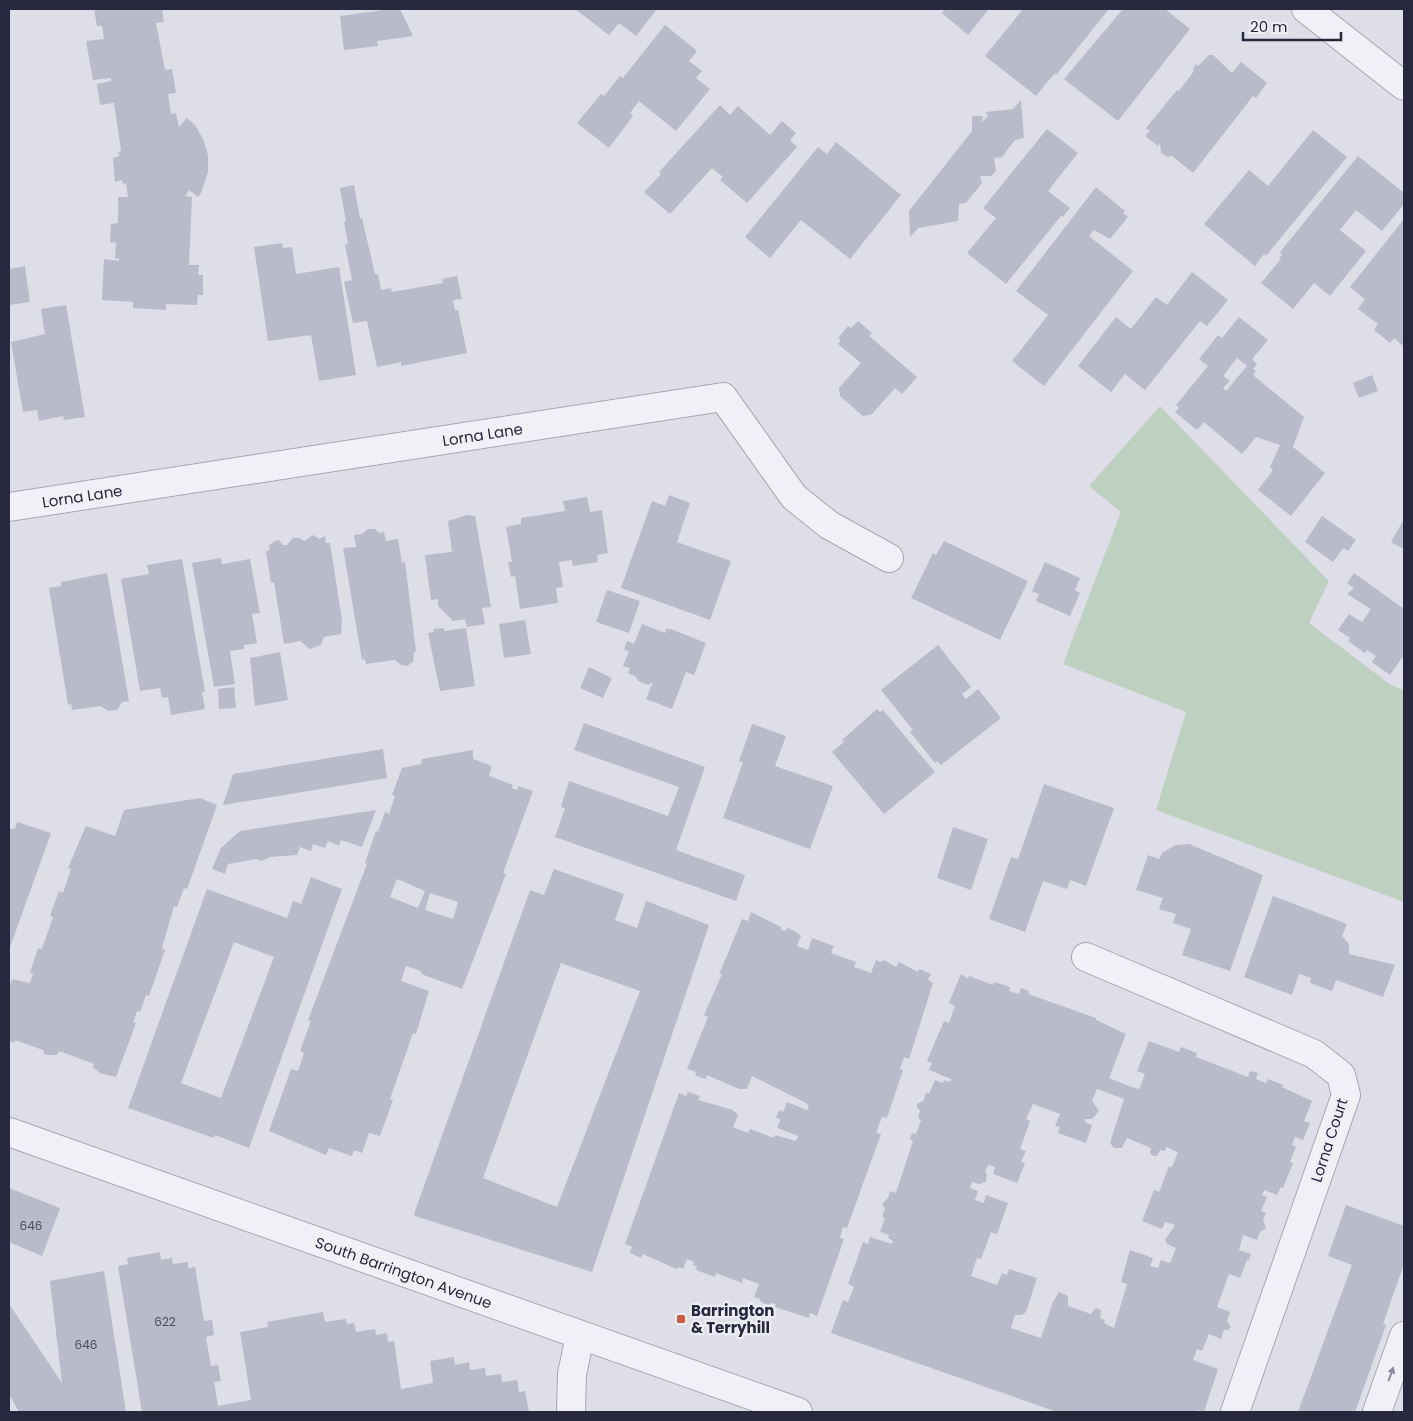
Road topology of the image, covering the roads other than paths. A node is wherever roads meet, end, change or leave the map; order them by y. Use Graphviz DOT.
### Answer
graph roads {
  1 [pos="1306,9"];
  2 [pos="1404,86"];
  3 [pos="9,507"];
  4 [pos="890,558"];
  5 [pos="1086,957"];
  6 [pos="9,1132"];
  7 [pos="580,1336"];
  8 [pos="1404,1336"];
  9 [pos="570,1412"];
  10 [pos="798,1412"];
  11 [pos="1235,1412"];
  12 [pos="1377,1412"];
  1 -- 2 [label="street"];
  3 -- 4 [label="street, Lorna Lane"];
  5 -- 11 [label="street, Lorna Court"];
  6 -- 7 [label="street, South Barrington Avenue"];
  7 -- 9 [label="street"];
  7 -- 10 [label="street, South Barrington Avenue"];
  12 -- 8 [label="street, one-way"];
}
